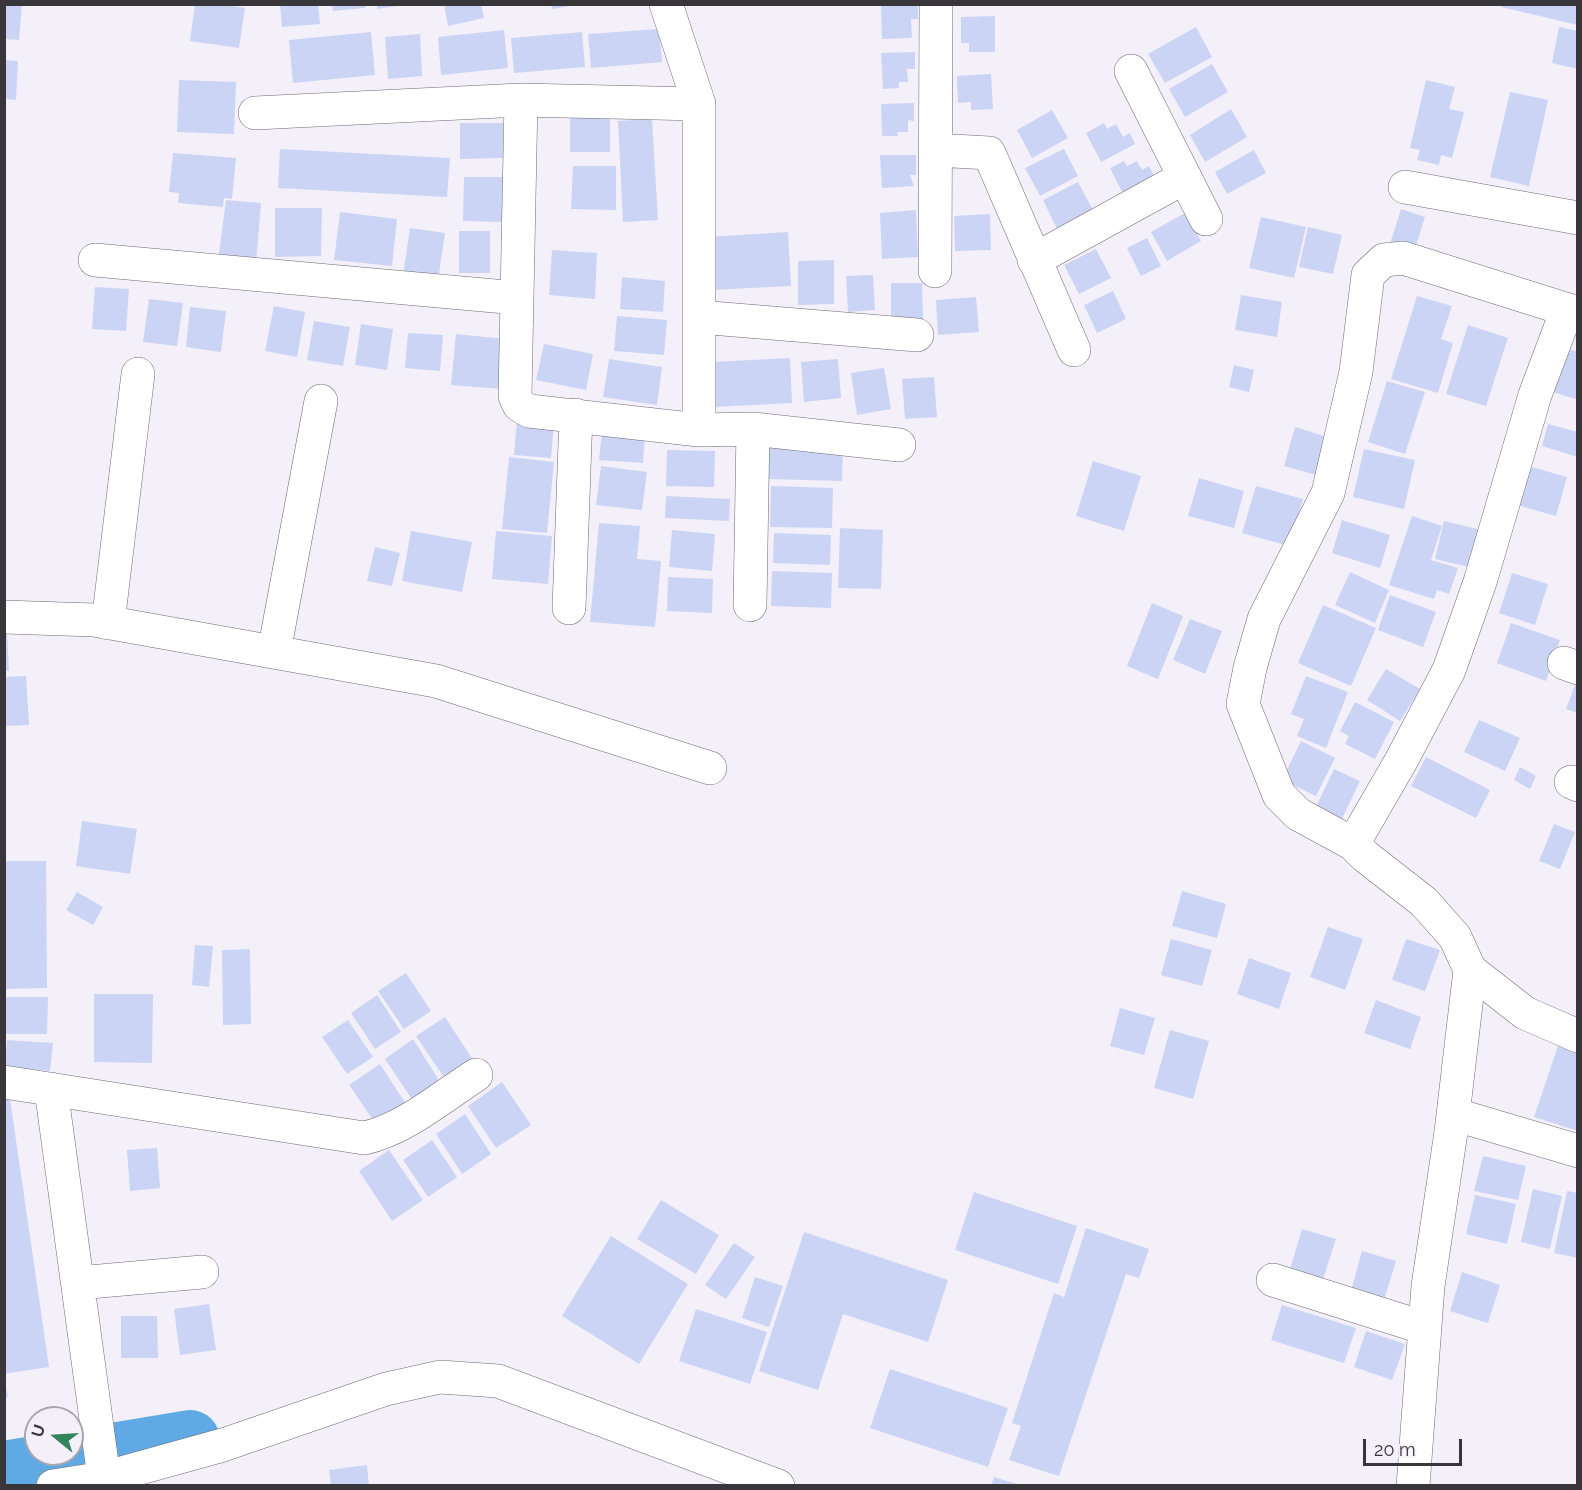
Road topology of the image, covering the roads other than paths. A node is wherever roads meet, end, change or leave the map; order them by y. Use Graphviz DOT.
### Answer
graph roads {
  1 [pos="666,4"];
  2 [pos="936,4"];
  3 [pos="1131,70"];
  4 [pos="522,100"];
  5 [pos="699,104"];
  6 [pos="255,113"];
  7 [pos="935,150"];
  8 [pos="1185,177"];
  9 [pos="1405,187"];
  10 [pos="1578,218"];
  11 [pos="1206,219"];
  12 [pos="95,260"];
  13 [pos="1034,260"];
  14 [pos="935,271"];
  15 [pos="517,298"];
  16 [pos="1572,312"];
  17 [pos="699,317"];
  18 [pos="916,335"];
  19 [pos="1074,350"];
  20 [pos="138,374"];
  21 [pos="321,401"];
  22 [pos="576,415"];
  23 [pos="753,429"];
  24 [pos="699,430"];
  25 [pos="899,445"];
  26 [pos="750,605"];
  27 [pos="568,608"];
  28 [pos="4,617"];
  29 [pos="108,623"];
  30 [pos="274,652"];
  31 [pos="710,768"];
  32 [pos="1353,844"];
  33 [pos="1470,970"];
  34 [pos="1578,1036"];
  35 [pos="476,1075"];
  36 [pos="4,1082"];
  37 [pos="51,1089"];
  38 [pos="1453,1114"];
  39 [pos="1578,1151"];
  40 [pos="202,1272"];
  41 [pos="1273,1280"];
  42 [pos="78,1283"];
  43 [pos="1425,1328"];
  44 [pos="104,1478"];
  45 [pos="53,1485"];
  46 [pos="778,1485"];
  47 [pos="1413,1485"];
  1 -- 5 [label="street"];
  2 -- 7 [label="street"];
  3 -- 8 [label="street"];
  4 -- 5 [label="street"];
  4 -- 6 [label="street"];
  4 -- 15 [label="street"];
  5 -- 17 [label="street"];
  7 -- 13 [label="street"];
  7 -- 14 [label="street"];
  8 -- 11 [label="street"];
  8 -- 13 [label="street"];
  9 -- 10 [label="street"];
  12 -- 15 [label="street"];
  13 -- 19 [label="street"];
  15 -- 22 [label="street"];
  16 -- 32 [label="street"];
  16 -- 32 [label="street"];
  17 -- 18 [label="street"];
  17 -- 24 [label="street"];
  20 -- 29 [label="street"];
  21 -- 30 [label="street"];
  22 -- 24 [label="street"];
  22 -- 27 [label="street"];
  23 -- 24 [label="street"];
  23 -- 25 [label="street"];
  23 -- 26 [label="street"];
  28 -- 29 [label="street"];
  29 -- 30 [label="street"];
  30 -- 31 [label="street"];
  32 -- 33 [label="street"];
  33 -- 34 [label="street"];
  33 -- 38 [label="street"];
  35 -- 37 [label="street"];
  36 -- 37 [label="street"];
  37 -- 42 [label="street"];
  38 -- 39 [label="street"];
  38 -- 43 [label="street"];
  40 -- 42 [label="street"];
  41 -- 43 [label="street"];
  42 -- 44 [label="street"];
  43 -- 47 [label="street"];
  44 -- 45 [label="street"];
  44 -- 46 [label="street"];
}
